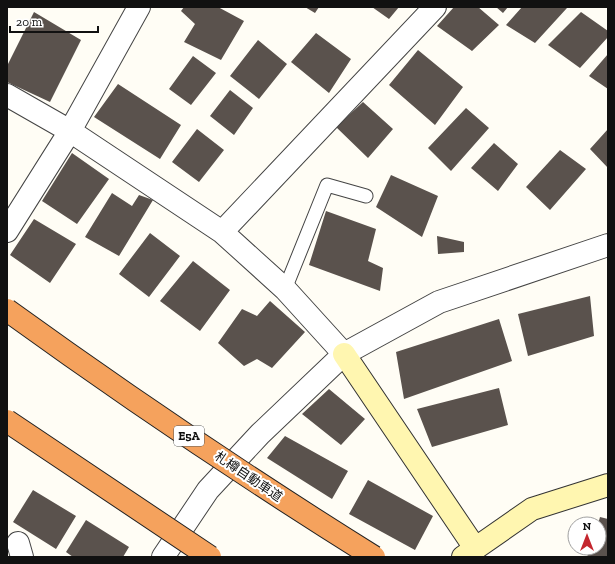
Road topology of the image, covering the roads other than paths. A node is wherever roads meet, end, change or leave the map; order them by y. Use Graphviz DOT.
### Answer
graph roads {
  1 [pos="139,7"];
  2 [pos="435,7"];
  3 [pos="7,95"];
  4 [pos="70,131"];
  5 [pos="366,196"];
  6 [pos="7,231"];
  7 [pos="222,232"];
  8 [pos="608,245"];
  9 [pos="285,289"];
  10 [pos="7,310"];
  11 [pos="344,354"];
  12 [pos="7,421"];
  13 [pos="608,485"];
  14 [pos="469,552"];
  15 [pos="163,557"];
  16 [pos="210,557"];
  17 [pos="374,557"];
  1 -- 4 [label="street"];
  2 -- 7 [label="street"];
  3 -- 4 [label="street"];
  4 -- 6 [label="street"];
  4 -- 7 [label="street"];
  5 -- 9 [label="lane"];
  7 -- 9 [label="street"];
  8 -- 11 [label="street"];
  9 -- 11 [label="street"];
  10 -- 17 [label="highway, 札樽自動車道 / E5A, bridge"];
  11 -- 14 [label="street"];
  11 -- 15 [label="street"];
  12 -- 16 [label="highway, bridge"];
  13 -- 14 [label="street"];
}
